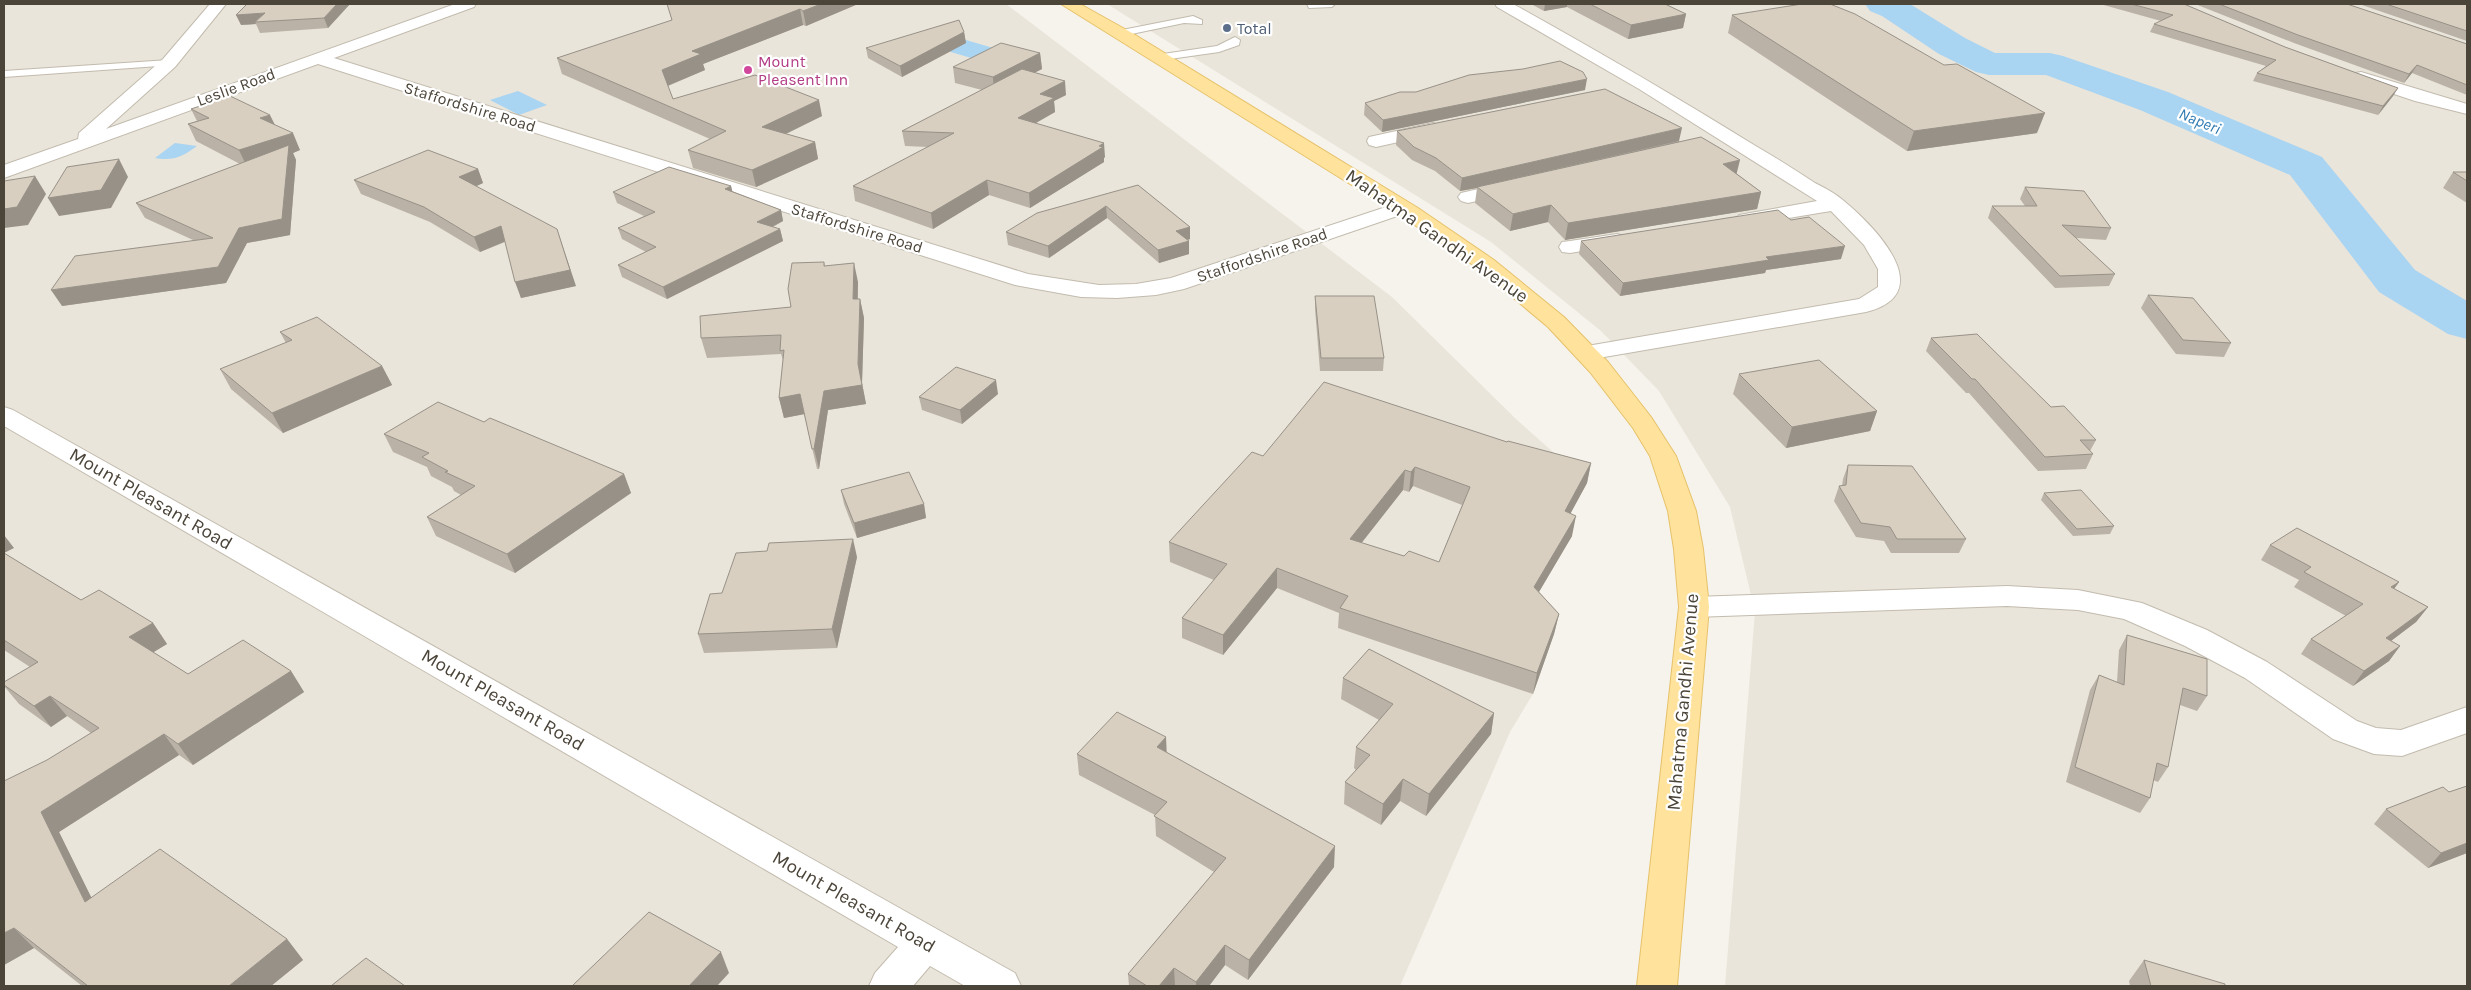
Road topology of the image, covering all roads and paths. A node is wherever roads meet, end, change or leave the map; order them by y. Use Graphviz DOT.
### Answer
graph roads {
  1 [pos="218,4"];
  2 [pos="469,4"];
  3 [pos="1068,4"];
  4 [pos="1502,4"];
  5 [pos="1198,22"];
  6 [pos="1122,33"];
  7 [pos="1235,40"];
  8 [pos="1163,57"];
  9 [pos="315,58"];
  10 [pos="169,64"];
  11 [pos="2345,72"];
  12 [pos="4,74"];
  13 [pos="1645,85"];
  14 [pos="1616,91"];
  15 [pos="2467,109"];
  16 [pos="1453,125"];
  17 [pos="1732,138"];
  18 [pos="1376,141"];
  19 [pos="1702,144"];
  20 [pos="74,148"];
  21 [pos="4,172"];
  22 [pos="1527,184"];
  23 [pos="1468,197"];
  24 [pos="1836,204"];
  25 [pos="1402,208"];
  26 [pos="1728,222"];
  27 [pos="1639,236"];
  28 [pos="1570,247"];
  29 [pos="1587,353"];
  30 [pos="4,415"];
  31 [pos="1694,607"];
  32 [pos="2467,720"];
  33 [pos="924,942"];
  34 [pos="889,986"];
  35 [pos="1001,986"];
  36 [pos="1656,986"];
  1 -- 10 [label="street"];
  2 -- 9 [label="street, Leslie Road"];
  3 -- 6 [label="main road, Mahatma Gandhi Avenue"];
  4 -- 13 [label="street"];
  5 -- 6 [label="lane"];
  6 -- 8 [label="main road, Mahatma Gandhi Avenue"];
  7 -- 8 [label="lane"];
  8 -- 25 [label="main road, Mahatma Gandhi Avenue"];
  9 -- 20 [label="street, Leslie Road"];
  9 -- 25 [label="street, Staffordshire Road"];
  10 -- 12 [label="lane"];
  10 -- 20 [label="street"];
  11 -- 15 [label="street"];
  13 -- 14 [label="street"];
  13 -- 17 [label="street"];
  16 -- 18 [label="street"];
  17 -- 19 [label="street"];
  17 -- 24 [label="street"];
  20 -- 21 [label="street, Leslie Road"];
  22 -- 23 [label="street"];
  24 -- 26 [label="street"];
  24 -- 29 [label="street"];
  25 -- 29 [label="main road, Mahatma Gandhi Avenue"];
  27 -- 28 [label="street"];
  29 -- 31 [label="main road, Mahatma Gandhi Avenue"];
  30 -- 33 [label="street, Mount Pleasant Road"];
  31 -- 32 [label="street"];
  31 -- 36 [label="main road, Mahatma Gandhi Avenue"];
  33 -- 34 [label="street"];
  33 -- 35 [label="street, Mount Pleasant Road"];
}
